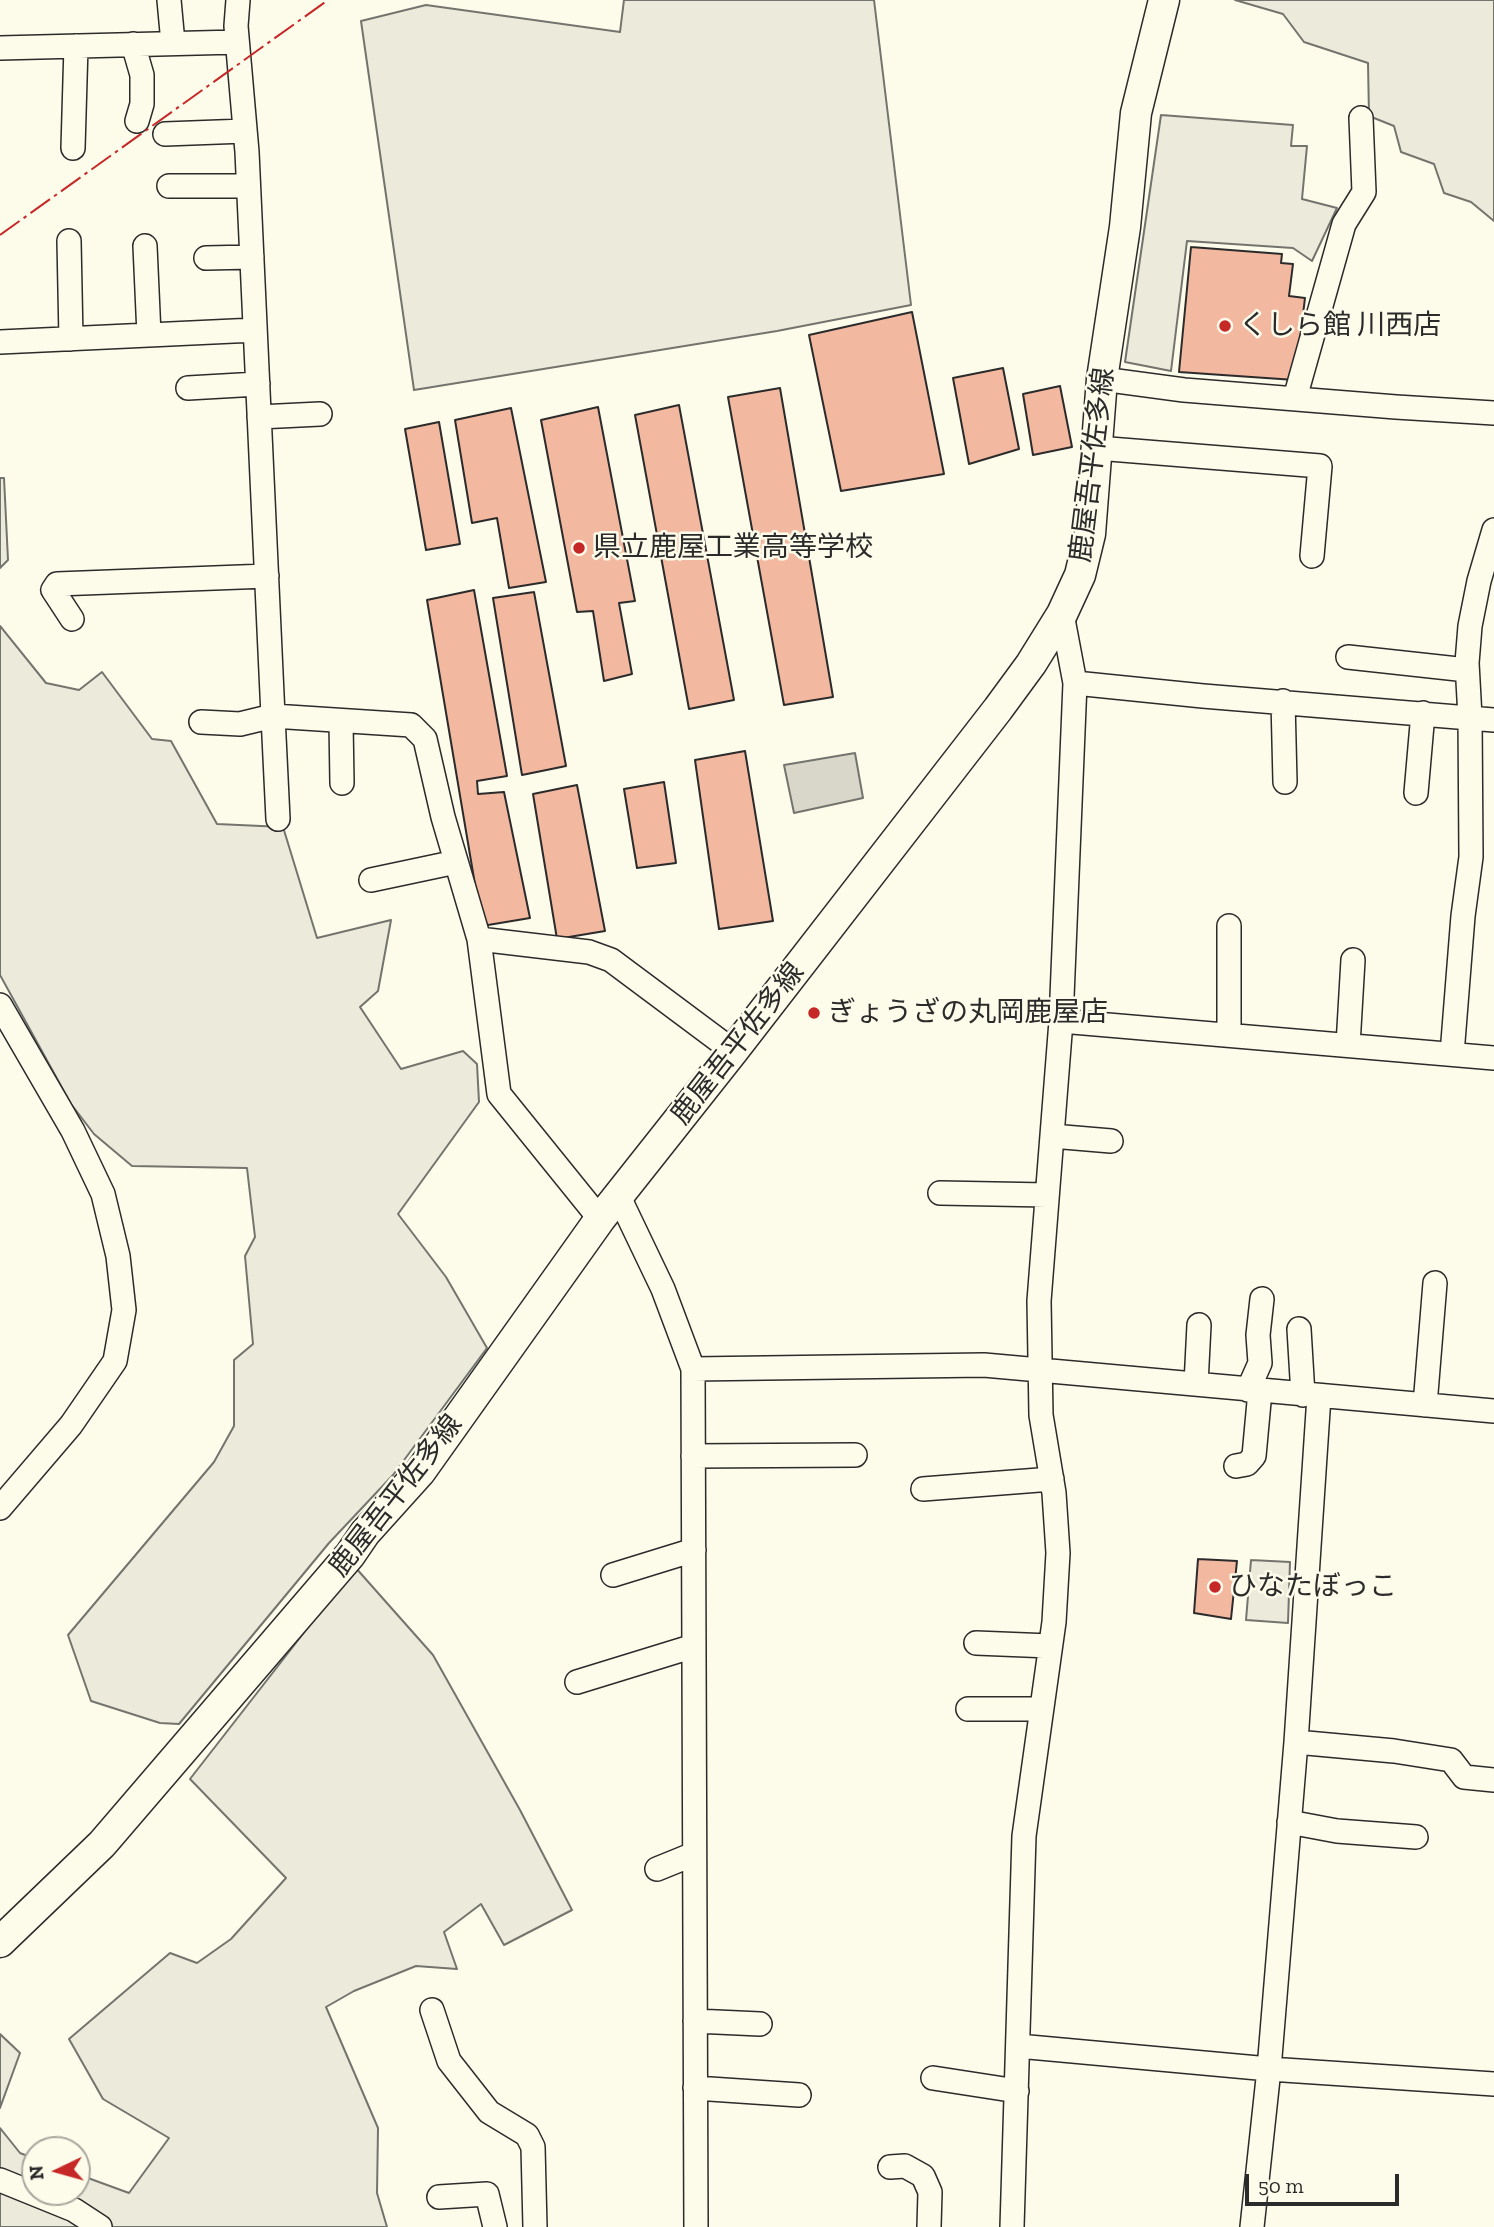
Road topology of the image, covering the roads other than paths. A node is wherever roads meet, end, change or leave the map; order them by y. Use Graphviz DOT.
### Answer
graph roads {
  1 [pos="169,0"];
  2 [pos="238,0"];
  3 [pos="1164,0"];
  4 [pos="237,42"];
  5 [pos="173,43"];
  6 [pos="134,44"];
  7 [pos="76,46"];
  8 [pos="0,48"];
  9 [pos="1361,118"];
  10 [pos="137,121"];
  11 [pos="245,131"];
  12 [pos="165,134"];
  13 [pos="73,148"];
  14 [pos="169,186"];
  15 [pos="248,186"];
  16 [pos="68,241"];
  17 [pos="145,246"];
  18 [pos="252,257"];
  19 [pos="206,258"];
  20 [pos="255,331"];
  21 [pos="149,335"];
  22 [pos="71,339"];
  23 [pos="0,342"];
  24 [pos="1102,379"];
  25 [pos="258,384"];
  26 [pos="188,388"];
  27 [pos="1295,398"];
  28 [pos="1489,407"];
  29 [pos="320,414"];
  30 [pos="259,417"];
  31 [pos="1097,449"];
  32 [pos="1494,530"];
  33 [pos="1312,556"];
  34 [pos="267,576"];
  35 [pos="1062,614"];
  36 [pos="72,619"];
  37 [pos="1348,657"];
  38 [pos="1467,670"];
  39 [pos="1075,683"];
  40 [pos="1283,701"];
  41 [pos="1423,713"];
  42 [pos="273,716"];
  43 [pos="1470,717"];
  44 [pos="1494,720"];
  45 [pos="201,722"];
  46 [pos="341,722"];
  47 [pos="1285,782"];
  48 [pos="342,783"];
  49 [pos="1416,793"];
  50 [pos="278,819"];
  51 [pos="456,862"];
  52 [pos="371,880"];
  53 [pos="1229,926"];
  54 [pos="479,939"];
  55 [pos="1353,960"];
  56 [pos="0,1006"];
  57 [pos="1061,1021"];
  58 [pos="1229,1035"];
  59 [pos="1348,1045"];
  60 [pos="733,1051"];
  61 [pos="1452,1054"];
  62 [pos="1494,1058"];
  63 [pos="1052,1136"];
  64 [pos="1111,1142"];
  65 [pos="940,1193"];
  66 [pos="1047,1195"];
  67 [pos="609,1208"];
  68 [pos="1435,1283"];
  69 [pos="1262,1299"];
  70 [pos="1199,1325"];
  71 [pos="1299,1329"];
  72 [pos="693,1369"];
  73 [pos="1040,1369"];
  74 [pos="1196,1384"];
  75 [pos="1254,1390"];
  76 [pos="1311,1396"];
  77 [pos="1425,1405"];
  78 [pos="1494,1411"];
  79 [pos="855,1455"];
  80 [pos="693,1456"];
  81 [pos="1236,1466"];
  82 [pos="1052,1479"];
  83 [pos="923,1489"];
  84 [pos="0,1508"];
  85 [pos="694,1550"];
  86 [pos="613,1575"];
  87 [pos="976,1643"];
  88 [pos="694,1646"];
  89 [pos="1050,1646"];
  90 [pos="577,1682"];
  91 [pos="968,1709"];
  92 [pos="1041,1709"];
  93 [pos="1296,1742"];
  94 [pos="1494,1780"];
  95 [pos="1289,1822"];
  96 [pos="1416,1837"];
  97 [pos="694,1854"];
  98 [pos="657,1869"];
  99 [pos="0,1941"];
  100 [pos="432,2010"];
  101 [pos="695,2021"];
  102 [pos="760,2024"];
  103 [pos="1018,2046"];
  104 [pos="1269,2069"];
  105 [pos="933,2078"];
  106 [pos="1494,2084"];
  107 [pos="695,2088"];
  108 [pos="1017,2091"];
  109 [pos="799,2095"];
  110 [pos="890,2167"];
  111 [pos="0,2180"];
  112 [pos="439,2197"];
  113 [pos="100,2227"];
  114 [pos="495,2227"];
  115 [pos="535,2227"];
  116 [pos="696,2227"];
  117 [pos="929,2227"];
  118 [pos="1012,2227"];
  119 [pos="1252,2227"];
  1 -- 5 [label="street"];
  2 -- 4 [label="street"];
  3 -- 24 [label="main road, 鹿屋吾平佐多線"];
  4 -- 5 [label="street"];
  4 -- 11 [label="street"];
  5 -- 6 [label="street"];
  6 -- 7 [label="street"];
  6 -- 10 [label="street"];
  7 -- 8 [label="street"];
  7 -- 13 [label="street"];
  9 -- 27 [label="street"];
  11 -- 12 [label="street"];
  11 -- 15 [label="street"];
  14 -- 15 [label="street"];
  15 -- 18 [label="street"];
  16 -- 22 [label="street"];
  17 -- 21 [label="street"];
  18 -- 19 [label="street"];
  18 -- 20 [label="street"];
  20 -- 21 [label="street"];
  20 -- 25 [label="street"];
  21 -- 22 [label="street"];
  22 -- 23 [label="street"];
  24 -- 27 [label="street"];
  24 -- 31 [label="main road, 鹿屋吾平佐多線"];
  25 -- 26 [label="street"];
  25 -- 30 [label="street"];
  27 -- 28 [label="street"];
  29 -- 30 [label="street"];
  30 -- 34 [label="street"];
  31 -- 33 [label="street"];
  31 -- 35 [label="main road, 鹿屋吾平佐多線"];
  32 -- 38 [label="street"];
  34 -- 36 [label="street"];
  34 -- 42 [label="street"];
  35 -- 39 [label="street"];
  35 -- 60 [label="main road, 鹿屋吾平佐多線"];
  37 -- 38 [label="street"];
  38 -- 43 [label="street"];
  39 -- 40 [label="street"];
  39 -- 57 [label="street"];
  40 -- 41 [label="street"];
  40 -- 47 [label="street"];
  41 -- 43 [label="street"];
  41 -- 49 [label="street"];
  42 -- 45 [label="street"];
  42 -- 46 [label="street"];
  42 -- 50 [label="street"];
  43 -- 44 [label="street"];
  43 -- 61 [label="street"];
  46 -- 48 [label="street"];
  46 -- 51 [label="street"];
  51 -- 52 [label="street"];
  51 -- 54 [label="street"];
  53 -- 58 [label="street"];
  54 -- 60 [label="street"];
  54 -- 67 [label="street"];
  55 -- 59 [label="street"];
  56 -- 84 [label="street"];
  57 -- 58 [label="street"];
  57 -- 63 [label="street"];
  58 -- 59 [label="street"];
  59 -- 61 [label="street"];
  60 -- 67 [label="main road, 鹿屋吾平佐多線"];
  61 -- 62 [label="street"];
  63 -- 64 [label="street"];
  63 -- 66 [label="street"];
  65 -- 66 [label="street"];
  66 -- 73 [label="street"];
  67 -- 72 [label="street"];
  67 -- 99 [label="main road, 鹿屋吾平佐多線"];
  68 -- 77 [label="street"];
  69 -- 75 [label="street"];
  70 -- 74 [label="street"];
  71 -- 76 [label="street"];
  72 -- 73 [label="street"];
  72 -- 80 [label="street"];
  73 -- 74 [label="street"];
  73 -- 82 [label="street"];
  74 -- 75 [label="street"];
  75 -- 76 [label="street"];
  75 -- 81 [label="street"];
  76 -- 77 [label="street"];
  76 -- 93 [label="street"];
  77 -- 78 [label="street"];
  79 -- 80 [label="street"];
  80 -- 85 [label="street"];
  82 -- 83 [label="street"];
  82 -- 89 [label="street"];
  85 -- 86 [label="street"];
  85 -- 88 [label="street"];
  87 -- 89 [label="street"];
  88 -- 90 [label="street"];
  88 -- 97 [label="street"];
  89 -- 92 [label="street"];
  91 -- 92 [label="street"];
  92 -- 103 [label="street"];
  93 -- 94 [label="street"];
  93 -- 95 [label="street"];
  95 -- 96 [label="street"];
  95 -- 104 [label="street"];
  97 -- 98 [label="street"];
  97 -- 101 [label="street"];
  100 -- 115 [label="street"];
  101 -- 102 [label="street"];
  101 -- 107 [label="street"];
  103 -- 104 [label="street"];
  103 -- 108 [label="street"];
  104 -- 106 [label="street"];
  104 -- 119 [label="street"];
  105 -- 108 [label="street"];
  107 -- 109 [label="street"];
  107 -- 116 [label="street"];
  108 -- 118 [label="street"];
  110 -- 117 [label="street"];
  111 -- 113 [label="street"];
  112 -- 114 [label="street"];
}
